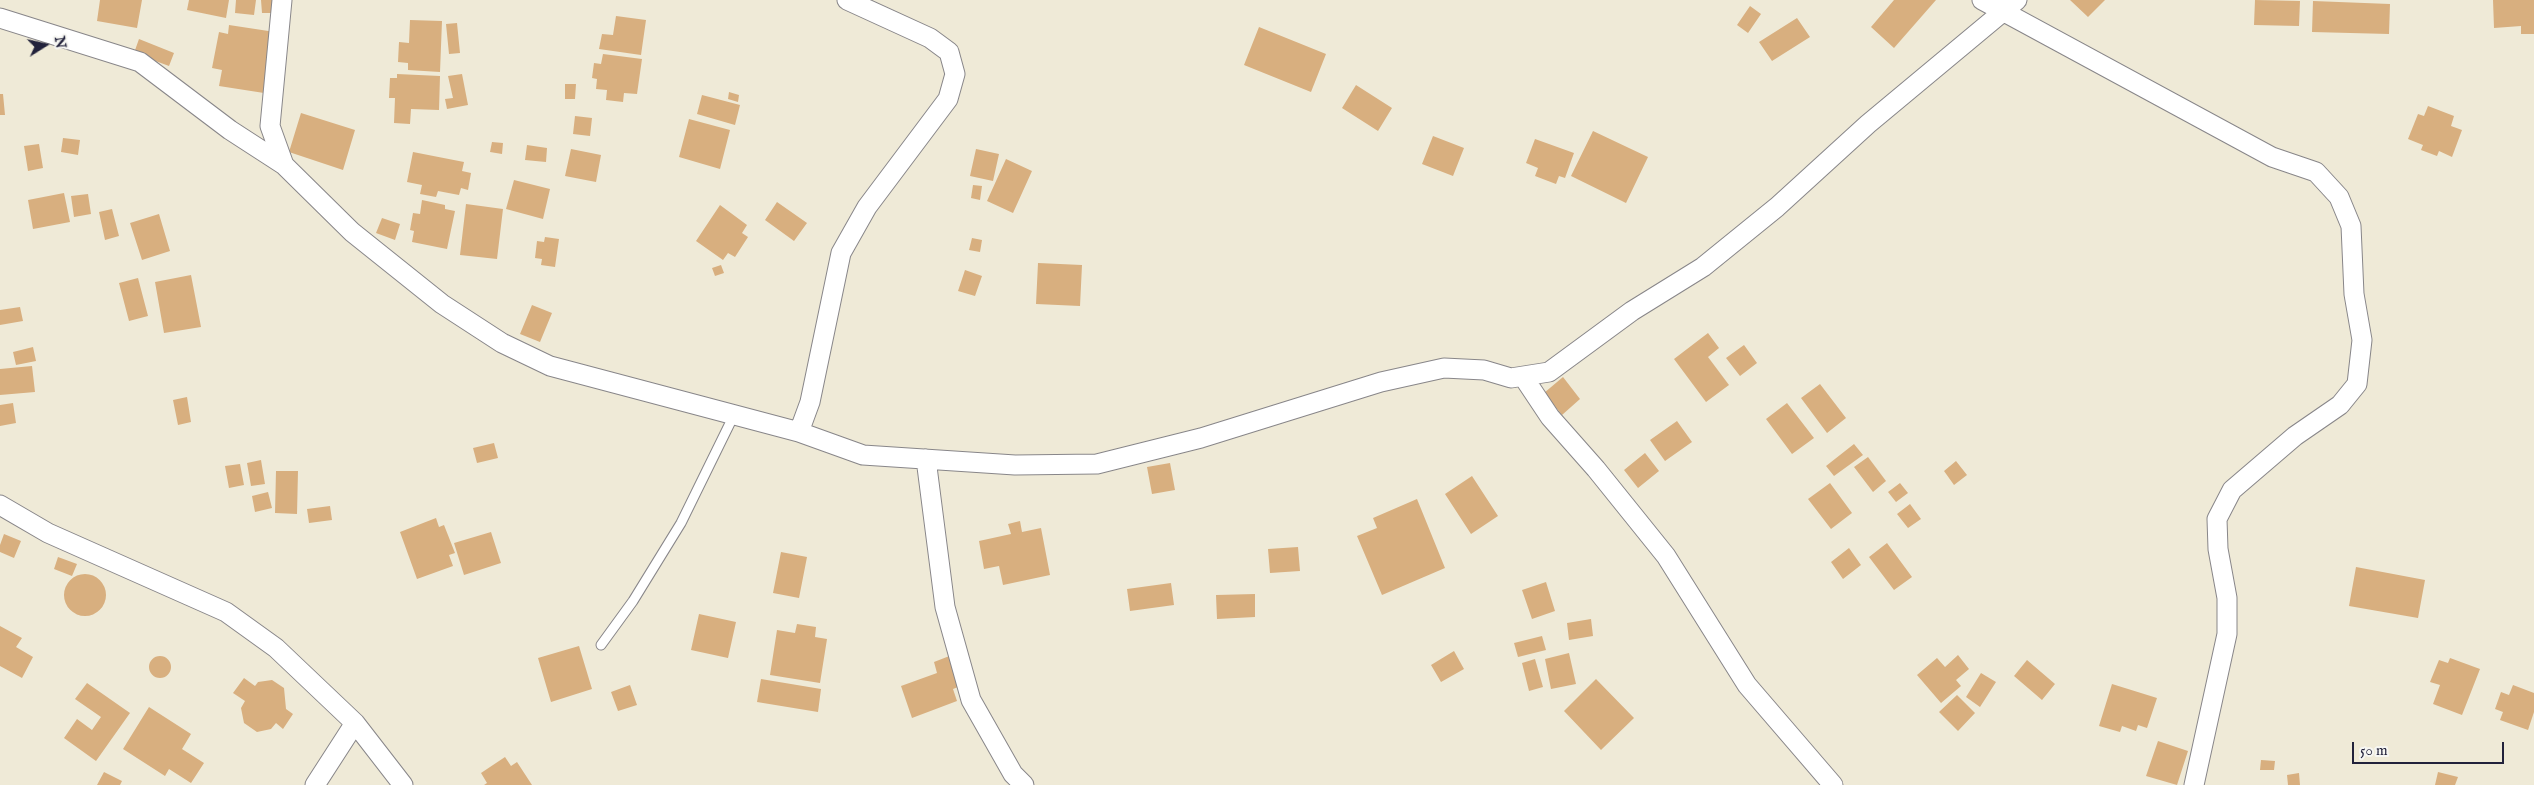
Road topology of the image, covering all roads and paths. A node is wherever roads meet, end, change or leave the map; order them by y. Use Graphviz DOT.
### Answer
graph roads {
  1 [pos="282,0"];
  2 [pos="847,0"];
  3 [pos="1982,0"];
  4 [pos="2018,0"];
  5 [pos="2003,12"];
  6 [pos="0,18"];
  7 [pos="284,165"];
  8 [pos="1524,378"];
  9 [pos="734,415"];
  10 [pos="799,432"];
  11 [pos="926,459"];
  12 [pos="0,505"];
  13 [pos="601,645"];
  14 [pos="355,724"];
  15 [pos="315,785"];
  16 [pos="403,785"];
  17 [pos="1024,785"];
  18 [pos="1833,785"];
  19 [pos="2194,785"];
  1 -- 7 [label="street"];
  2 -- 10 [label="street"];
  3 -- 5 [label="street"];
  4 -- 5 [label="street"];
  5 -- 8 [label="street"];
  5 -- 19 [label="street"];
  6 -- 7 [label="street"];
  7 -- 9 [label="street"];
  8 -- 11 [label="street"];
  8 -- 18 [label="street"];
  9 -- 10 [label="street"];
  9 -- 13 [label="lane"];
  10 -- 11 [label="street"];
  11 -- 17 [label="street"];
  12 -- 14 [label="street"];
  14 -- 15 [label="street"];
  14 -- 16 [label="street"];
}
